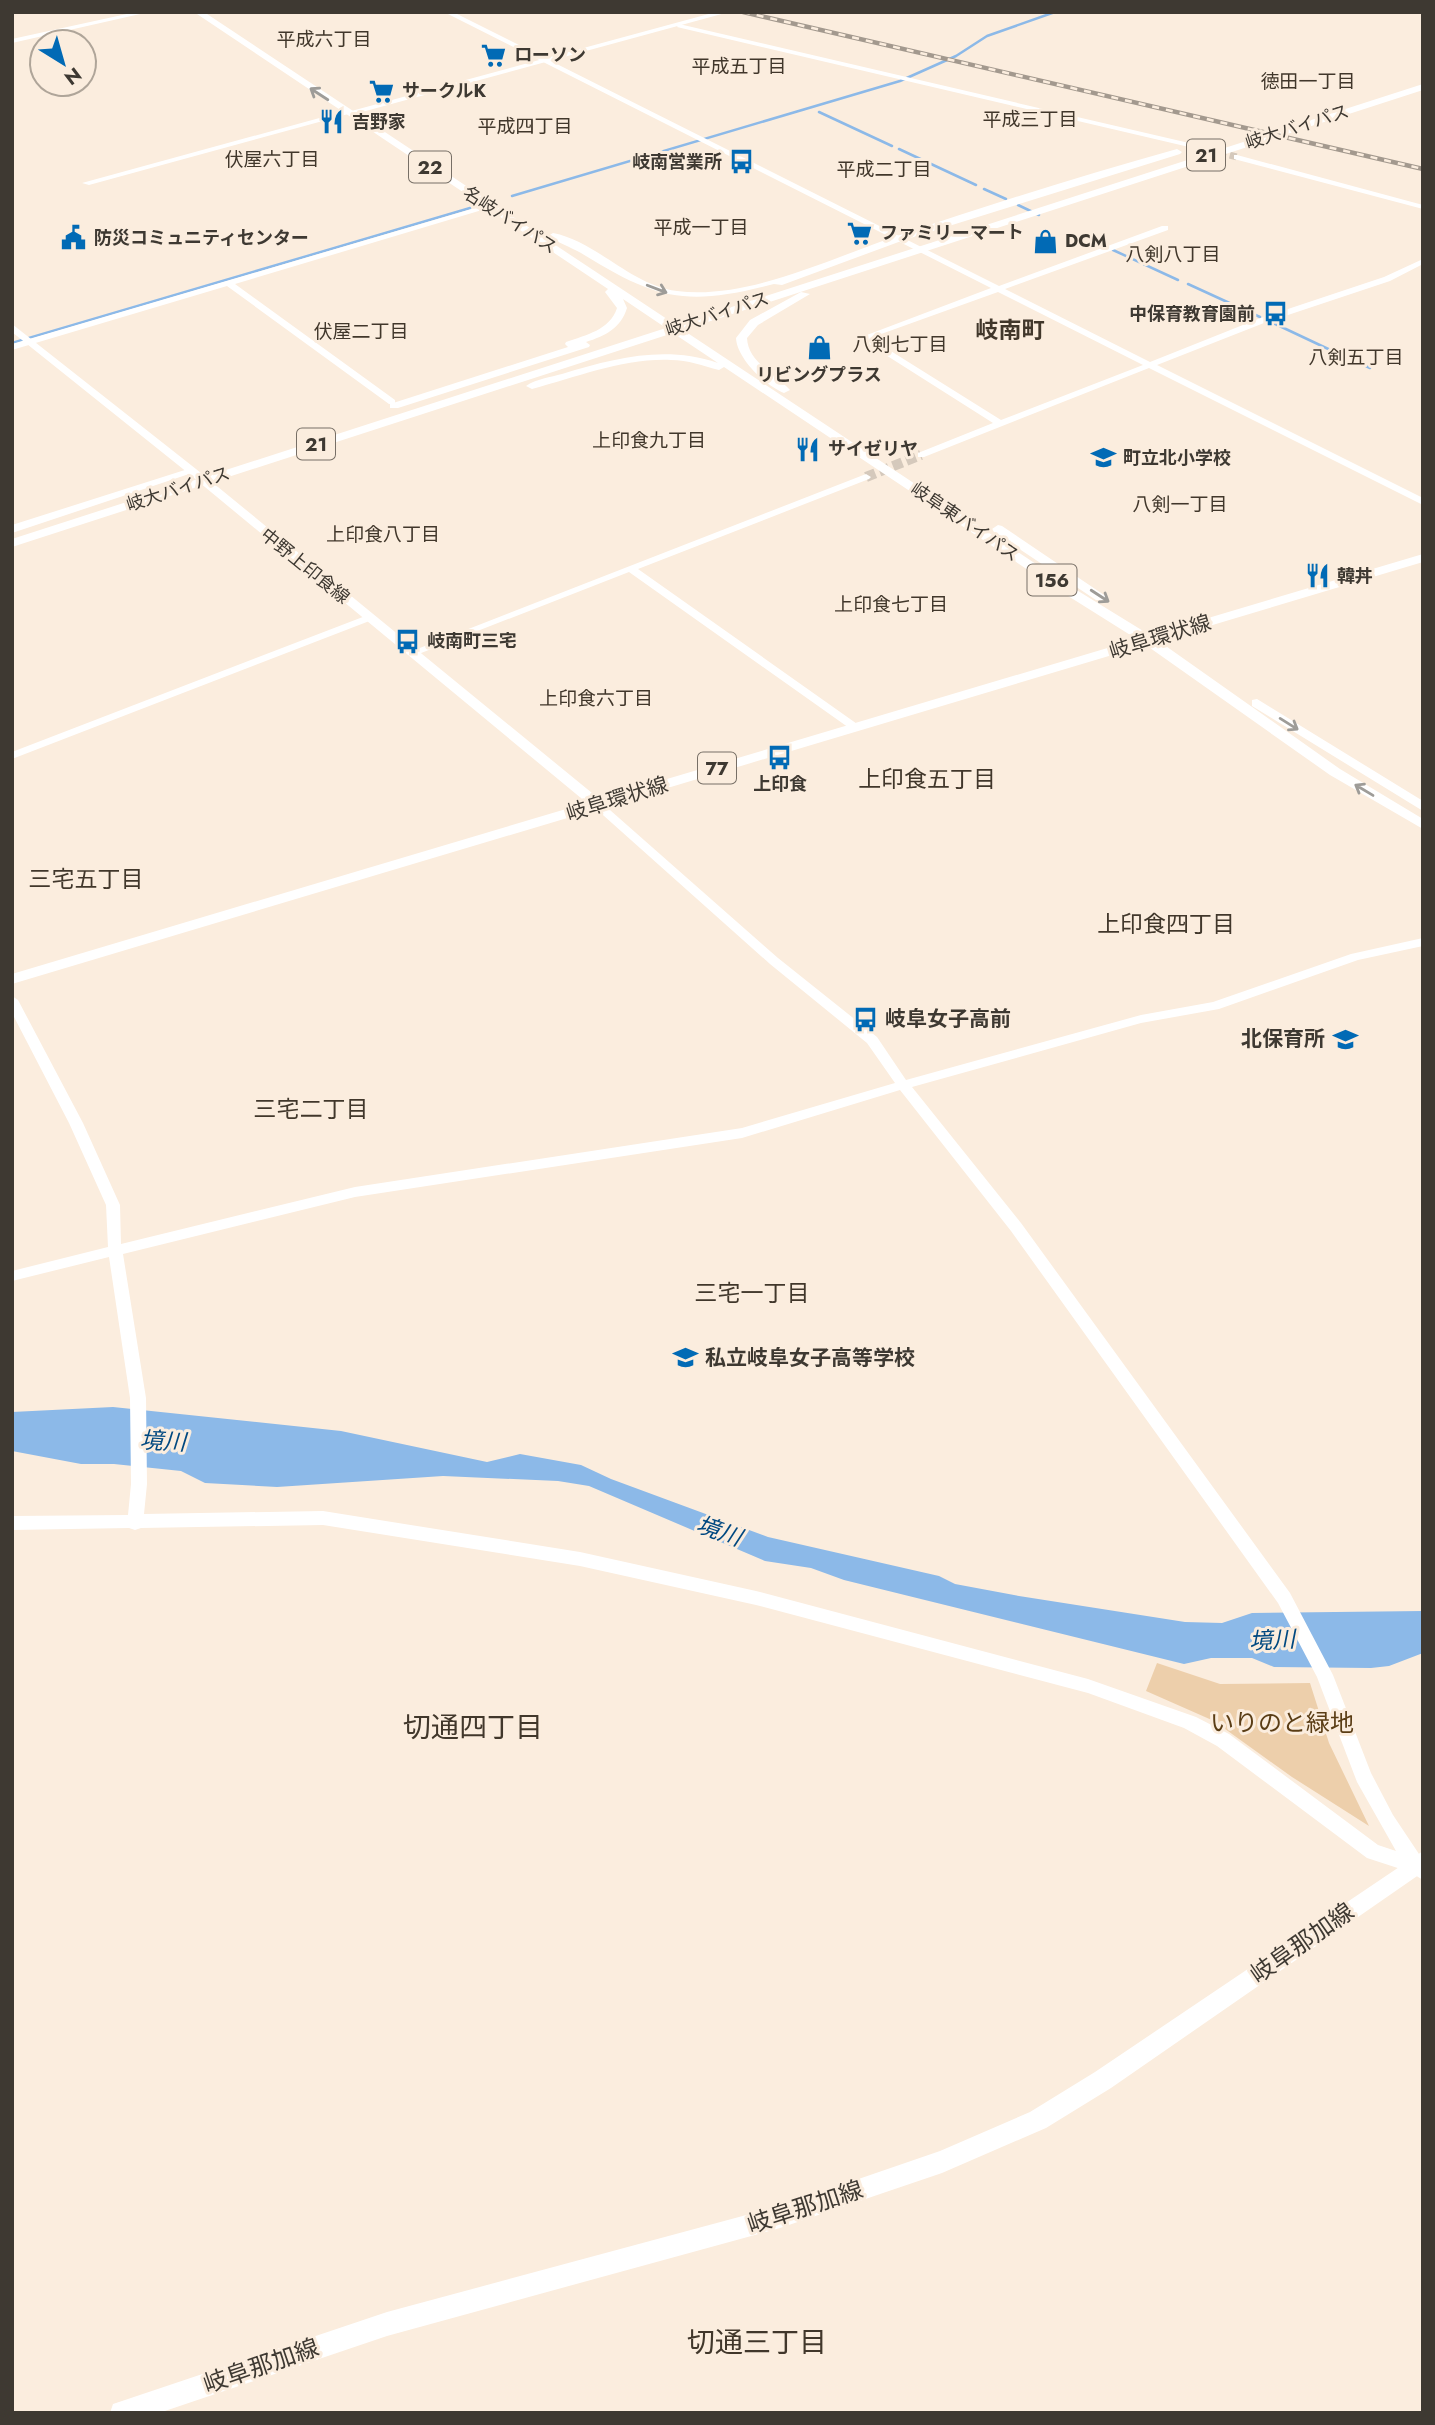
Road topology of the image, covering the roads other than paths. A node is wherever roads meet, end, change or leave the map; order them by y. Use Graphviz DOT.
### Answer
graph roads {
  1 [pos="146,12"];
  2 [pos="198,12"];
  3 [pos="212,12"];
  4 [pos="447,12"];
  5 [pos="725,12"];
  6 [pos="679,26"];
  7 [pos="12,41"];
  8 [pos="544,61"];
  9 [pos="1423,81"];
  10 [pos="1423,87"];
  11 [pos="1388,95"];
  12 [pos="362,109"];
  13 [pos="348,113"];
  14 [pos="1284,127"];
  15 [pos="1270,138"];
  16 [pos="1204,144"];
  17 [pos="1189,145"];
  18 [pos="1237,157"];
  19 [pos="1144,172"];
  20 [pos="86,183"];
  21 [pos="1423,207"];
  22 [pos="478,210"];
  23 [pos="1165,228"];
  24 [pos="553,236"];
  25 [pos="900,238"];
  26 [pos="930,253"];
  27 [pos="1423,261"];
  28 [pos="590,274"];
  29 [pos="797,276"];
  30 [pos="228,284"];
  31 [pos="999,288"];
  32 [pos="805,294"];
  33 [pos="678,326"];
  34 [pos="12,327"];
  35 [pos="27,340"];
  36 [pos="12,347"];
  37 [pos="1153,364"];
  38 [pos="543,381"];
  39 [pos="468,382"];
  40 [pos="778,392"];
  41 [pos="392,402"];
  42 [pos="1001,424"];
  43 [pos="921,455"];
  44 [pos="192,471"];
  45 [pos="866,477"];
  46 [pos="211,487"];
  47 [pos="138,495"];
  48 [pos="1423,502"];
  49 [pos="97,515"];
  50 [pos="12,529"];
  51 [pos="12,536"];
  52 [pos="12,543"];
  53 [pos="12,549"];
  54 [pos="1423,558"];
  55 [pos="631,569"];
  56 [pos="368,618"];
  57 [pos="1155,639"];
  58 [pos="412,653"];
  59 [pos="856,728"];
  60 [pos="12,756"];
  61 [pos="598,805"];
  62 [pos="1423,807"];
  63 [pos="1423,825"];
  64 [pos="1423,942"];
  65 [pos="12,979"];
  66 [pos="12,1000"];
  67 [pos="903,1085"];
  68 [pos="116,1249"];
  69 [pos="12,1276"];
  70 [pos="12,1523"];
  71 [pos="135,1523"];
  72 [pos="1420,1866"];
  73 [pos="122,2413"];
  1 -- 7 [label="street"];
  13 -- 2 [label="main road, 名岐バイパス / 22, one-way"];
  3 -- 12 [label="main road, 名岐バイパス / 22"];
  4 -- 8 [label="street"];
  5 -- 6 [label="main road"];
  6 -- 8 [label="main road"];
  6 -- 17 [label="street"];
  8 -- 12 [label="main road"];
  8 -- 25 [label="street"];
  9 -- 11 [label="main road, 岐大バイパス / 21"];
  10 -- 11 [label="main road, 岐大バイパス / 21"];
  11 -- 14 [label="main road, 21"];
  11 -- 14 [label="main road, 岐大バイパス / 21"];
  12 -- 13 [label="main road"];
  12 -- 24 [label="main road, 名岐バイパス / 22"];
  13 -- 20 [label="street"];
  13 -- 28 [label="main road, 名岐バイパス / 22"];
  14 -- 15 [label="main road, 21"];
  14 -- 19 [label="main road, 岐大バイパス / 21"];
  15 -- 19 [label="main road, 岐大バイパス / 21"];
  15 -- 26 [label="main road, 21"];
  16 -- 25 [label="main road, 21"];
  18 -- 21 [label="street"];
  19 -- 47 [label="main road, 岐大バイパス / 21"];
  19 -- 49 [label="main road, 岐大バイパス / 21"];
  22 -- 30 [label="street"];
  23 -- 31 [label="street"];
  24 -- 29 [label="main road, one-way"];
  24 -- 33 [label="main road, 名岐バイパス / 22"];
  25 -- 26 [label="street"];
  25 -- 29 [label="main road, 21"];
  26 -- 31 [label="street"];
  26 -- 32 [label="main road, 21"];
  27 -- 37 [label="street"];
  28 -- 33 [label="main road, 名岐バイパス / 22"];
  28 -- 39 [label="main road"];
  29 -- 33 [label="main road, 21"];
  30 -- 35 [label="street"];
  30 -- 41 [label="street"];
  31 -- 37 [label="street"];
  31 -- 42 [label="street"];
  32 -- 33 [label="main road, 21"];
  32 -- 40 [label="main road"];
  33 -- 38 [label="main road, 21"];
  33 -- 39 [label="main road, 21"];
  33 -- 40 [label="main road, 岐阜東バイパス / 156"];
  34 -- 35 [label="main road, 中野上印食線"];
  35 -- 36 [label="street"];
  35 -- 44 [label="main road, 中野上印食線"];
  37 -- 42 [label="street"];
  37 -- 48 [label="street"];
  38 -- 40 [label="main road"];
  38 -- 49 [label="main road, 21"];
  39 -- 47 [label="main road, 21"];
  40 -- 57 [label="main road, 岐阜東バイパス / 156"];
  42 -- 43 [label="street"];
  44 -- 46 [label="main road, 中野上印食線"];
  44 -- 50 [label="main road"];
  45 -- 55 [label="street"];
  46 -- 53 [label="main road"];
  46 -- 56 [label="main road, 中野上印食線"];
  47 -- 51 [label="main road, 岐大バイパス / 21"];
  49 -- 52 [label="main road, 岐大バイパス / 21"];
  54 -- 57 [label="main road, 岐阜環状線 / 77"];
  55 -- 58 [label="street"];
  55 -- 59 [label="street"];
  56 -- 58 [label="main road, 中野上印食線"];
  56 -- 60 [label="street"];
  57 -- 59 [label="main road, 岐阜環状線 / 77"];
  57 -- 62 [label="main road, 岐阜東バイパス / 156, one-way"];
  63 -- 57 [label="main road, 岐阜東バイパス / 156, one-way"];
  58 -- 61 [label="main road, 中野上印食線"];
  59 -- 61 [label="main road, 岐阜環状線 / 77"];
  61 -- 65 [label="main road, 岐阜環状線 / 77"];
  61 -- 67 [label="street"];
  64 -- 67 [label="street"];
  66 -- 68 [label="street"];
  67 -- 68 [label="street"];
  67 -- 72 [label="street"];
  68 -- 69 [label="street"];
  68 -- 71 [label="street"];
  70 -- 71 [label="street"];
  71 -- 72 [label="street"];
  72 -- 73 [label="main road, 岐阜那加線"];
}
